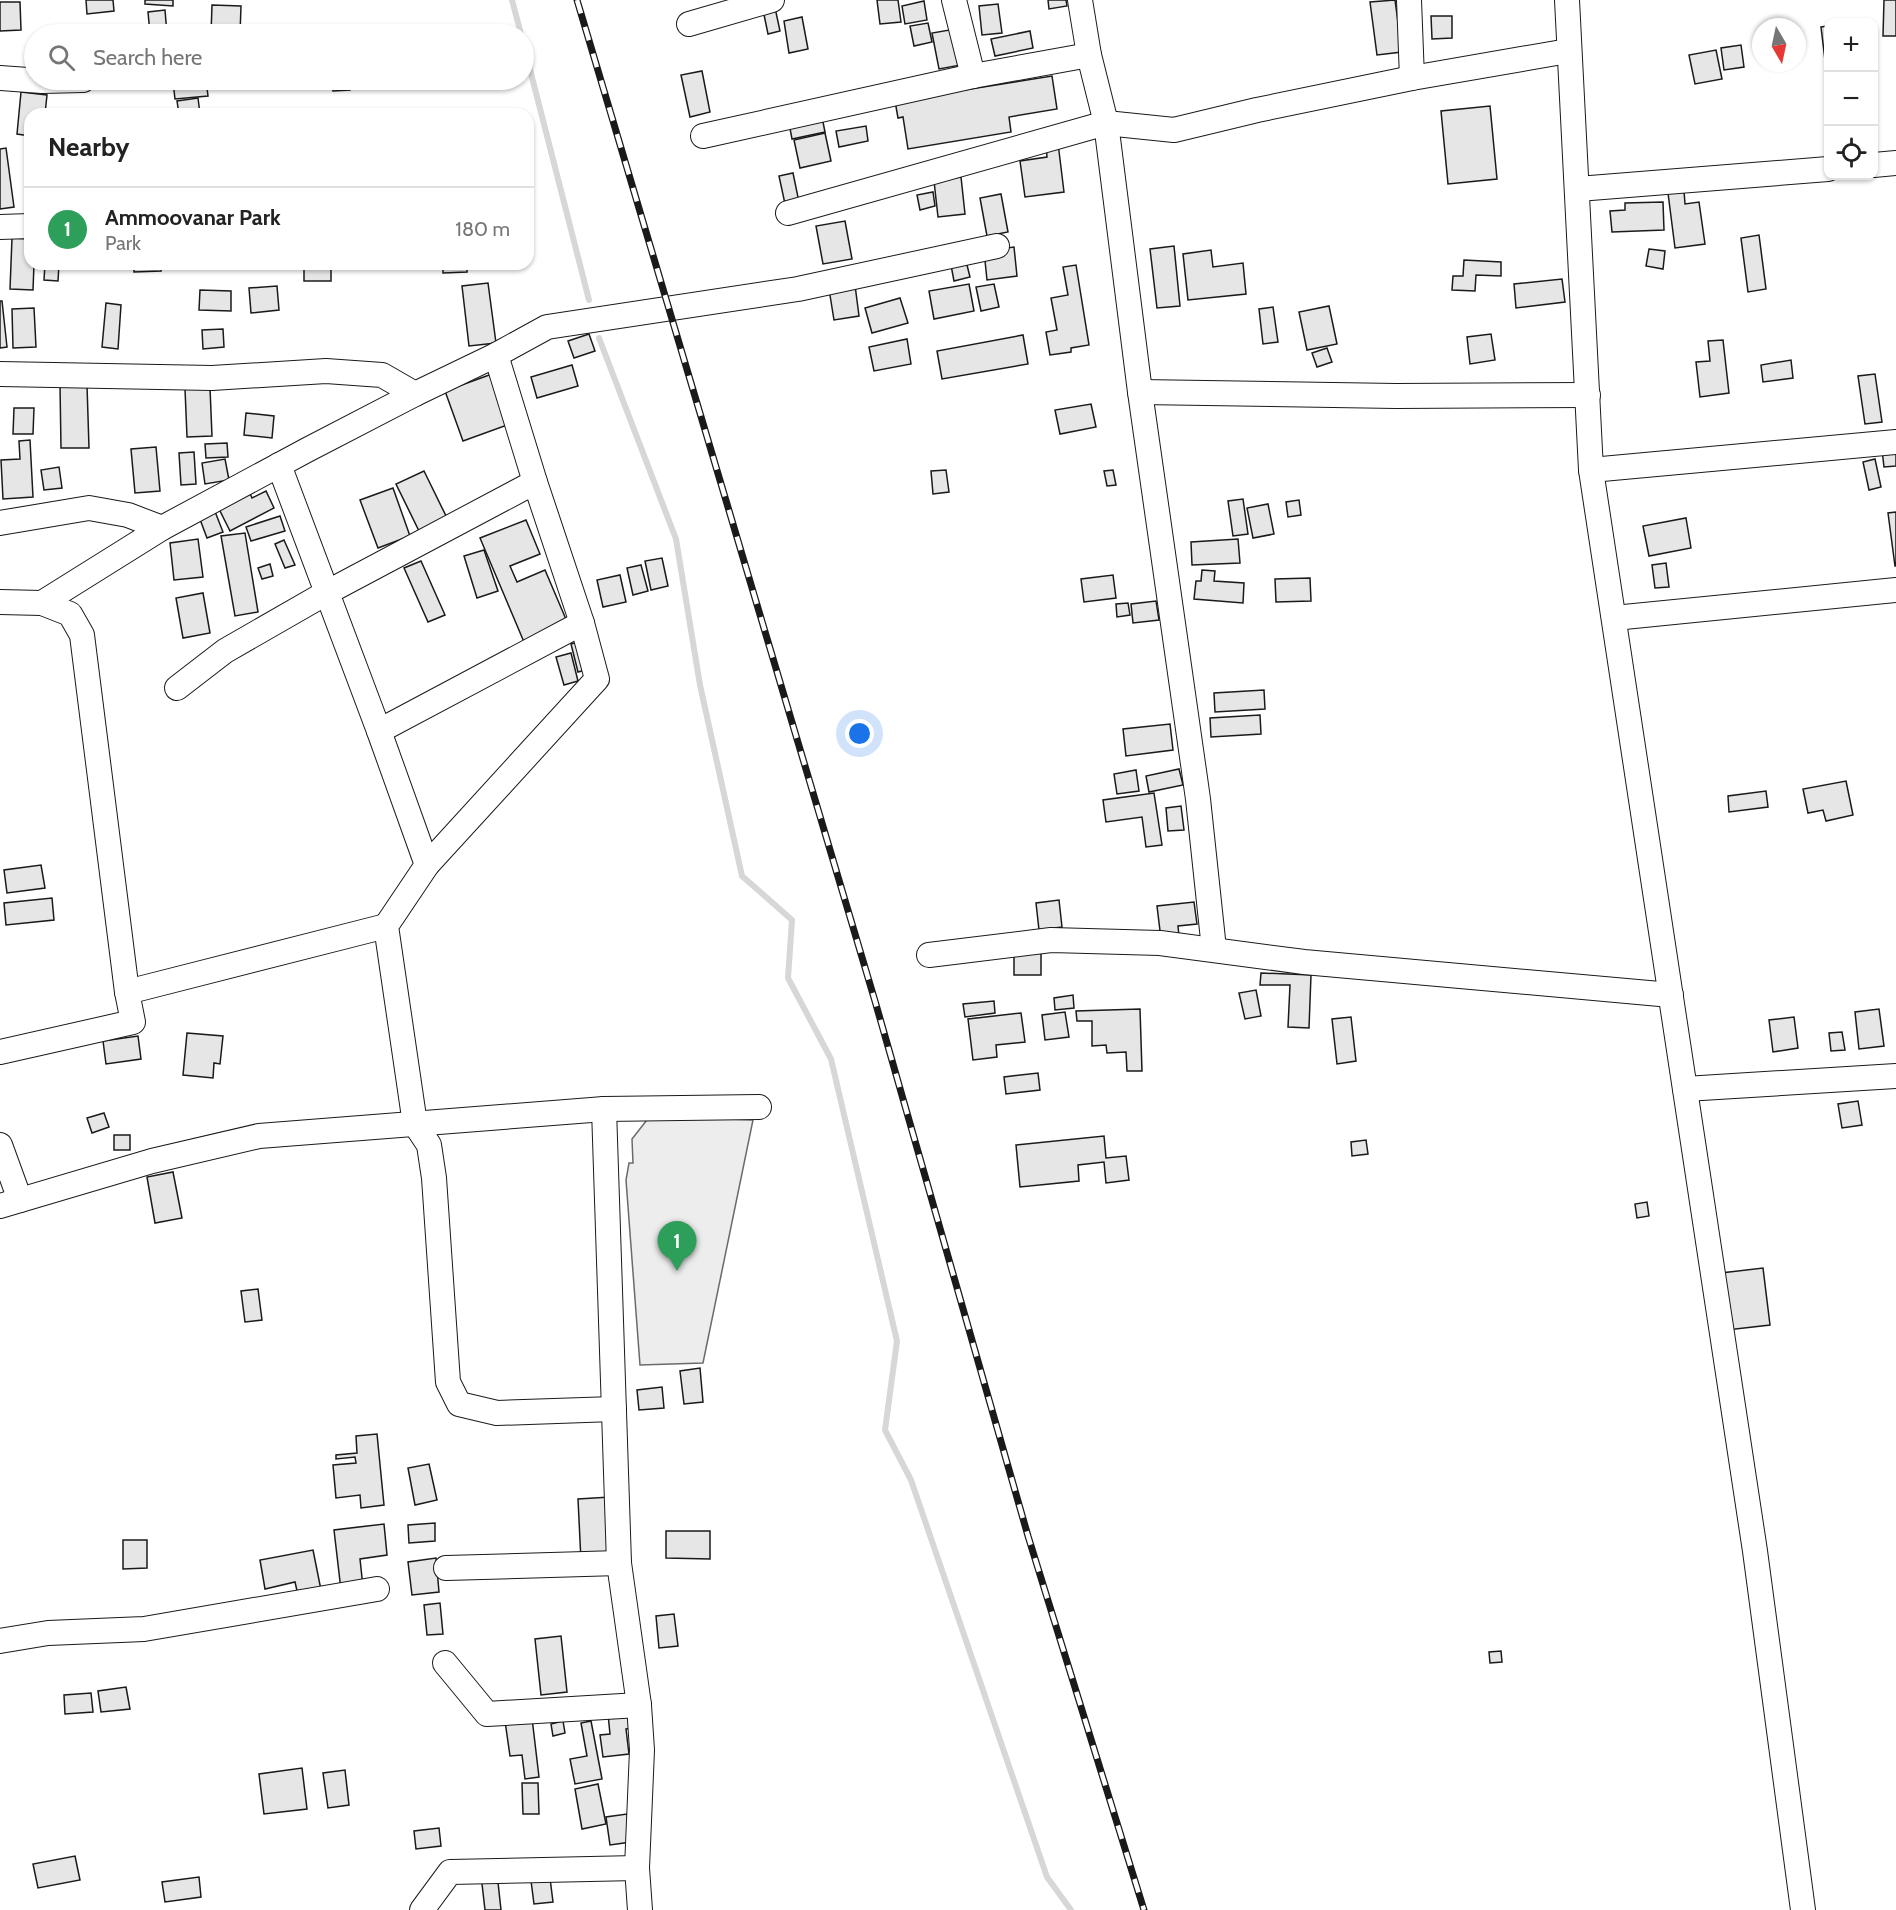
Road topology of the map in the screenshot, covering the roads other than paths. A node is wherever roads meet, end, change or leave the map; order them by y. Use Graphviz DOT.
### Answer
graph roads {
  1 [pos="772,0"];
  2 [pos="954,0"];
  3 [pos="1080,0"];
  4 [pos="1409,0"];
  5 [pos="1567,0"];
  6 [pos="689,24"];
  7 [pos="1568,51"];
  8 [pos="1089,55"];
  9 [pos="973,76"];
  10 [pos="0,78"];
  11 [pos="1412,78"];
  12 [pos="24,80"];
  13 [pos="1106,123"];
  14 [pos="703,136"];
  15 [pos="1896,163"];
  16 [pos="1878,165"];
  17 [pos="1824,169"];
  18 [pos="1578,189"];
  19 [pos="788,213"];
  20 [pos="24,226"];
  21 [pos="0,227"];
  22 [pos="997,246"];
  23 [pos="496,355"];
  24 [pos="0,374"];
  25 [pos="1140,392"];
  26 [pos="415,394"];
  27 [pos="1588,394"];
  28 [pos="1896,442"];
  29 [pos="279,465"];
  30 [pos="1592,470"];
  31 [pos="535,482"];
  32 [pos="0,523"];
  33 [pos="162,528"];
  34 [pos="1896,590"];
  35 [pos="326,593"];
  36 [pos="0,602"];
  37 [pos="42,603"];
  38 [pos="1614,618"];
  39 [pos="582,623"];
  40 [pos="177,688"];
  41 [pos="379,732"];
  42 [pos="427,865"];
  43 [pos="386,926"];
  44 [pos="1214,949"];
  45 [pos="929,955"];
  46 [pos="128,992"];
  47 [pos="1671,995"];
  48 [pos="0,1052"];
  49 [pos="1896,1076"];
  50 [pos="1685,1089"];
  51 [pos="759,1107"];
  52 [pos="604,1109"];
  53 [pos="415,1124"];
  54 [pos="0,1145"];
  55 [pos="10,1203"];
  56 [pos="614,1409"];
  57 [pos="619,1563"];
  58 [pos="446,1568"];
  59 [pos="376,1590"];
  60 [pos="0,1641"];
  61 [pos="445,1663"];
  62 [pos="639,1705"];
  63 [pos="637,1868"];
  64 [pos="422,1910"];
  65 [pos="640,1910"];
  66 [pos="1803,1910"];
  1 -- 6 [label="street"];
  2 -- 9 [label="street"];
  3 -- 8 [label="street"];
  4 -- 11 [label="street"];
  5 -- 7 [label="street"];
  7 -- 11 [label="street"];
  7 -- 18 [label="street"];
  8 -- 9 [label="street"];
  8 -- 13 [label="street"];
  9 -- 14 [label="street"];
  10 -- 12 [label="street"];
  11 -- 13 [label="street"];
  13 -- 19 [label="street"];
  13 -- 25 [label="street"];
  15 -- 16 [label="street"];
  17 -- 18 [label="street"];
  18 -- 27 [label="street"];
  20 -- 21 [label="street"];
  22 -- 23 [label="street"];
  23 -- 26 [label="street"];
  23 -- 31 [label="street"];
  24 -- 26 [label="street"];
  25 -- 27 [label="street"];
  25 -- 44 [label="street"];
  26 -- 29 [label="street"];
  27 -- 30 [label="street"];
  28 -- 30 [label="street"];
  29 -- 33 [label="street"];
  29 -- 35 [label="street"];
  30 -- 38 [label="street"];
  31 -- 35 [label="street"];
  31 -- 39 [label="street"];
  32 -- 33 [label="street"];
  33 -- 37 [label="street"];
  34 -- 38 [label="street"];
  35 -- 40 [label="street"];
  35 -- 41 [label="street"];
  36 -- 37 [label="street"];
  37 -- 46 [label="street"];
  38 -- 47 [label="street"];
  39 -- 41 [label="street"];
  39 -- 42 [label="street"];
  41 -- 42 [label="street"];
  42 -- 43 [label="street"];
  43 -- 46 [label="street"];
  43 -- 53 [label="street"];
  44 -- 45 [label="street"];
  44 -- 47 [label="street"];
  46 -- 48 [label="street"];
  47 -- 50 [label="street"];
  49 -- 50 [label="street"];
  50 -- 66 [label="street"];
  51 -- 52 [label="street"];
  52 -- 53 [label="street"];
  52 -- 56 [label="street"];
  53 -- 55 [label="street"];
  53 -- 56 [label="street"];
  54 -- 55 [label="street"];
  56 -- 57 [label="street"];
  57 -- 58 [label="street"];
  57 -- 62 [label="street"];
  59 -- 60 [label="street"];
  61 -- 62 [label="street"];
  62 -- 63 [label="street"];
  63 -- 64 [label="street"];
  63 -- 65 [label="street"];
}
